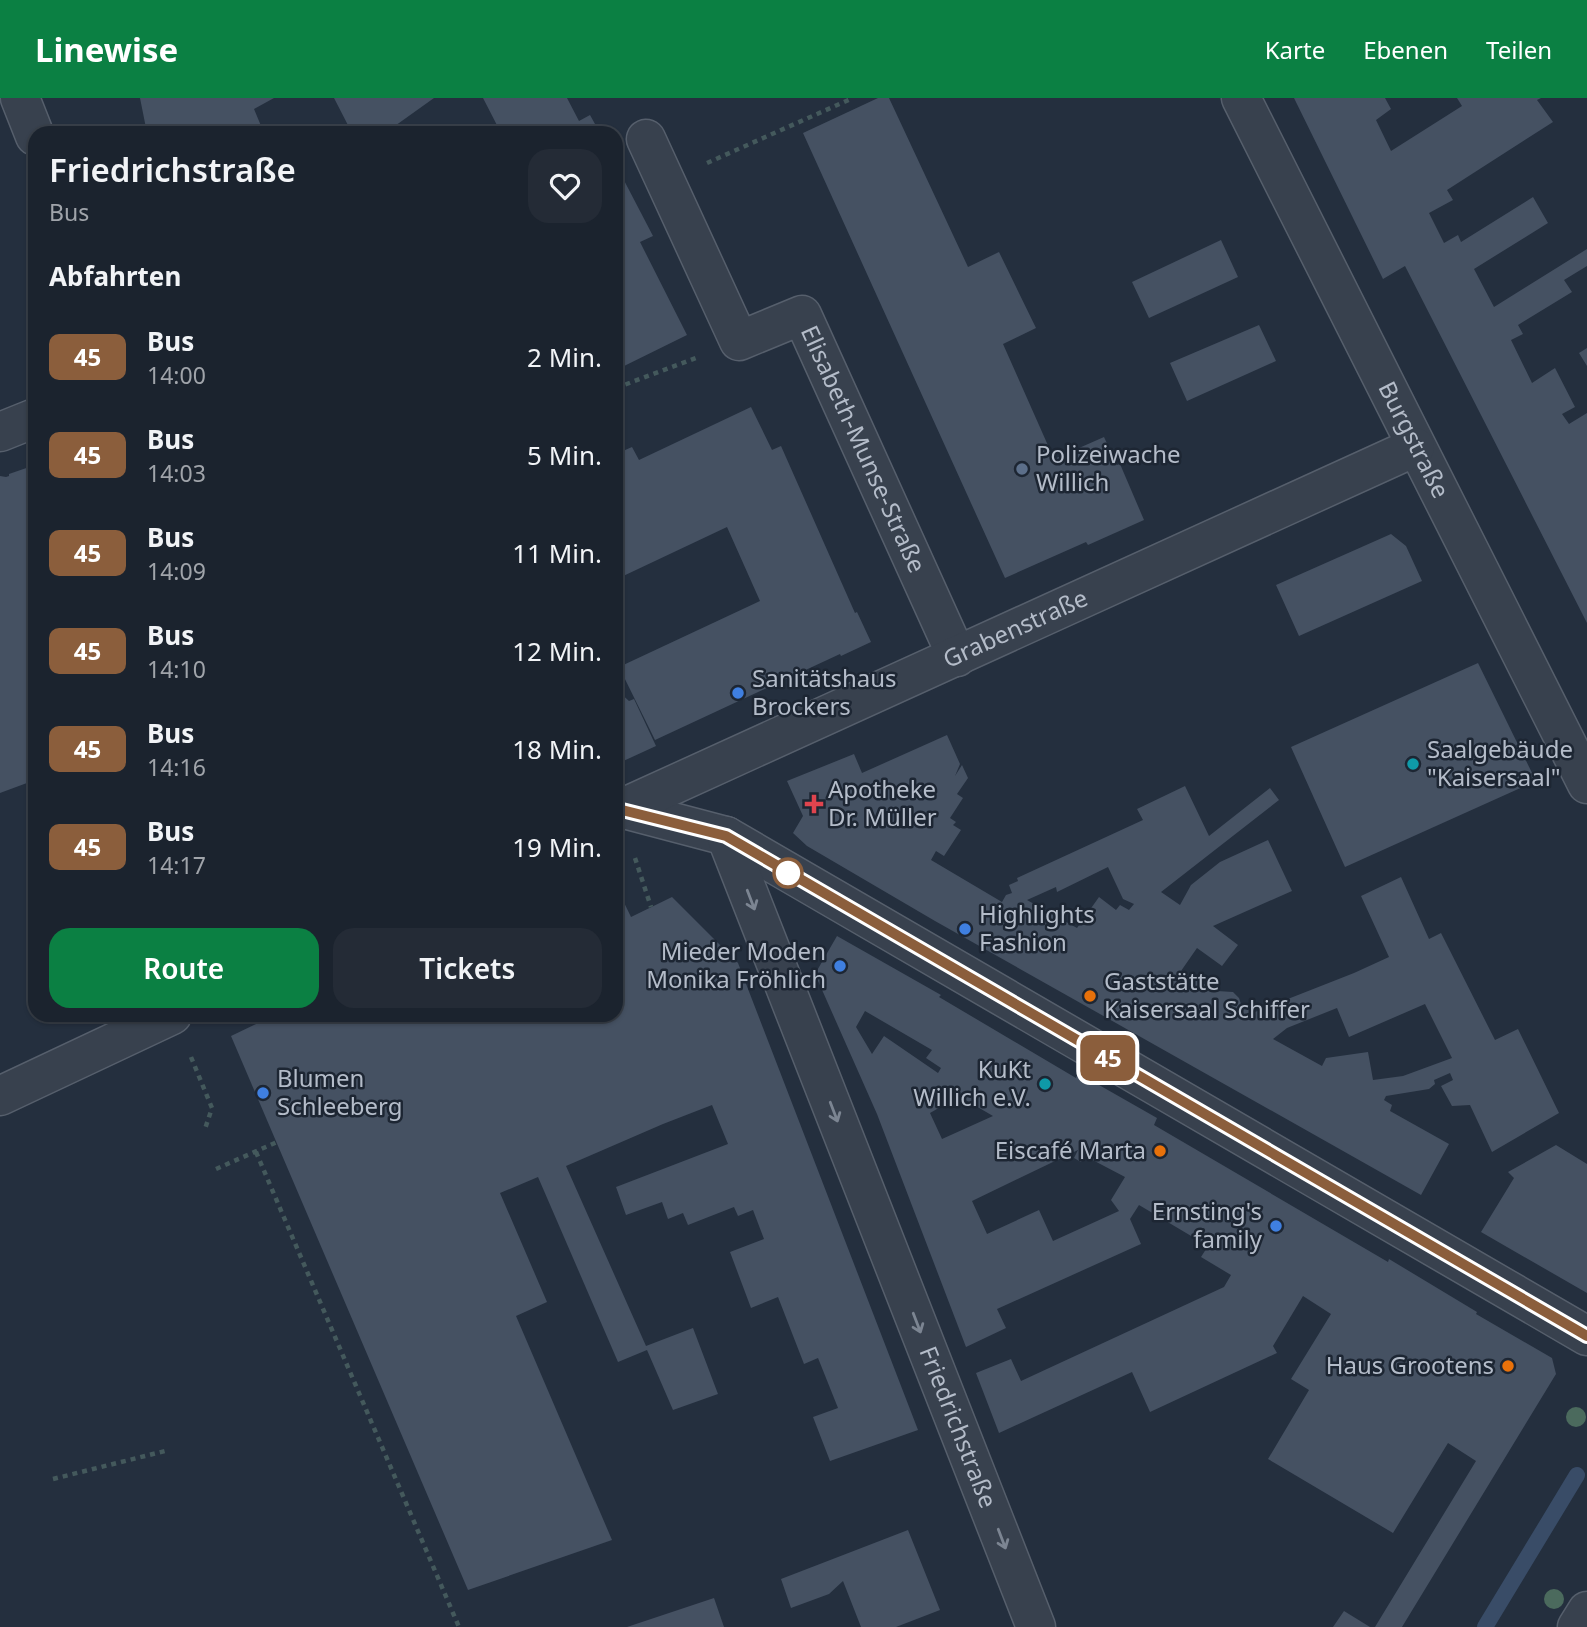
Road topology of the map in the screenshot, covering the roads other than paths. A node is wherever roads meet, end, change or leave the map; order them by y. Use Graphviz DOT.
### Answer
graph roads {
  1 [pos="20,98"];
  2 [pos="1241,98"];
  3 [pos="31,126"];
  4 [pos="646,139"];
  5 [pos="28,421"];
  6 [pos="0,432"];
  7 [pos="1415,447"];
  8 [pos="957,657"];
  9 [pos="1587,784"];
  10 [pos="623,806"];
  11 [pos="623,810"];
  12 [pos="726,836"];
  13 [pos="157,1022"];
  14 [pos="0,1096"];
  15 [pos="1587,1336"];
  16 [pos="1587,1611"];
  17 [pos="1036,1627"];
  18 [pos="1577,1627"];
  1 -- 3 [label="street"];
  2 -- 7 [label="street, Burgstraße"];
  4 -- 8 [label="street, Elisabeth-Munse-Straße"];
  5 -- 6 [label="street"];
  7 -- 8 [label="street, Grabenstraße"];
  7 -- 9 [label="street, Burgstraße"];
  8 -- 10 [label="street, Grabenstraße"];
  11 -- 12 [label="street"];
  12 -- 15 [label="street"];
  12 -- 17 [label="street, Friedrichstraße, one-way"];
  13 -- 14 [label="street"];
  16 -- 18 [label="street"];
}
